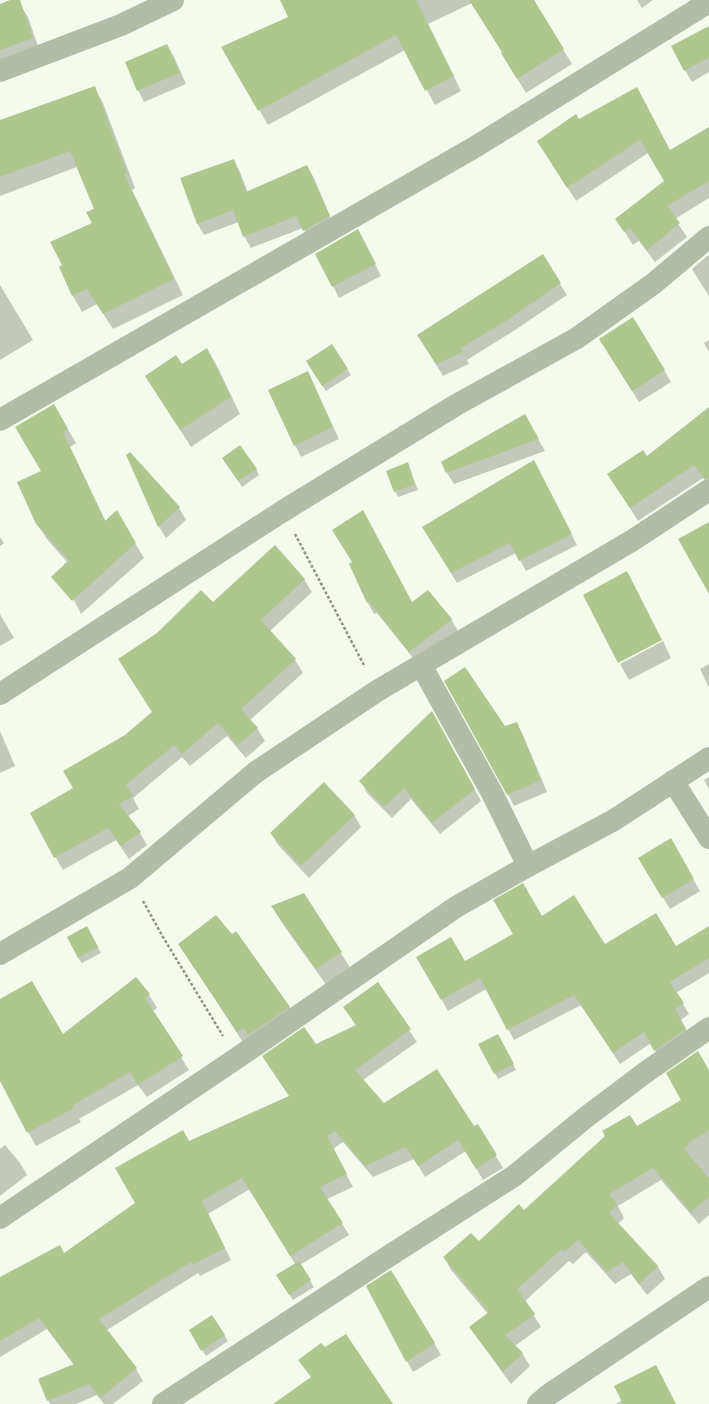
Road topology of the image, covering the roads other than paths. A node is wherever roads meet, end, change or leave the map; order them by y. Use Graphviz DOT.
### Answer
graph roads {
  1 [pos="173,0"];
  2 [pos="709,2"];
  3 [pos="0,71"];
  4 [pos="709,237"];
  5 [pos="0,420"];
  6 [pos="709,490"];
  7 [pos="421,665"];
  8 [pos="0,694"];
  9 [pos="709,758"];
  10 [pos="673,781"];
  11 [pos="709,838"];
  12 [pos="528,866"];
  13 [pos="0,954"];
  14 [pos="709,1028"];
  15 [pos="0,1218"];
  16 [pos="709,1288"];
  17 [pos="163,1404"];
  18 [pos="538,1404"];
  1 -- 3 [label="street"];
  2 -- 5 [label="street"];
  4 -- 8 [label="street"];
  6 -- 7 [label="street"];
  7 -- 12 [label="street"];
  7 -- 13 [label="street"];
  9 -- 10 [label="street"];
  10 -- 11 [label="street"];
  10 -- 12 [label="street"];
  12 -- 15 [label="street"];
  14 -- 17 [label="street"];
  16 -- 18 [label="street"];
}
